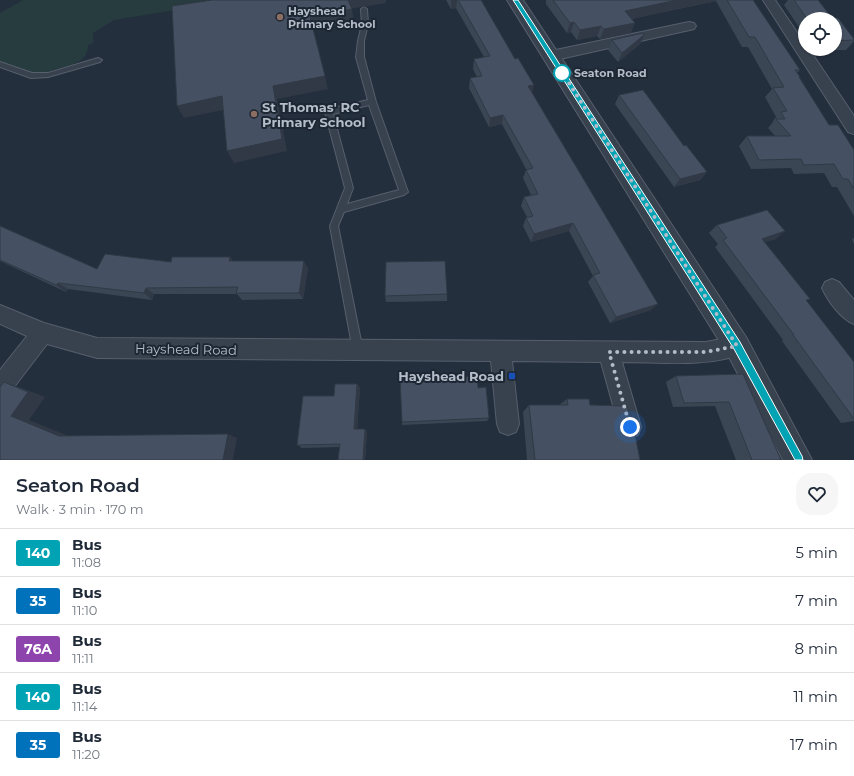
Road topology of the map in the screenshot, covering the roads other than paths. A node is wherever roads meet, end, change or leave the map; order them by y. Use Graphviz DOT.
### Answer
graph roads {
  1 [pos="515,0"];
  2 [pos="768,0"];
  3 [pos="364,9"];
  4 [pos="689,26"];
  5 [pos="551,56"];
  6 [pos="98,60"];
  7 [pos="0,64"];
  8 [pos="372,102"];
  9 [pos="854,128"];
  10 [pos="342,209"];
  11 [pos="832,288"];
  12 [pos="0,314"];
  13 [pos="854,315"];
  14 [pos="43,332"];
  15 [pos="737,346"];
  16 [pos="358,351"];
  17 [pos="500,351"];
  18 [pos="609,352"];
  19 [pos="0,387"];
  20 [pos="508,424"];
  21 [pos="630,427"];
  22 [pos="798,460"];
  1 -- 5 [label="street"];
  2 -- 9 [label="street"];
  3 -- 8 [label="lane"];
  4 -- 5 [label="street"];
  5 -- 15 [label="street"];
  6 -- 7 [label="lane"];
  8 -- 10 [label="lane"];
  8 -- 10 [label="lane"];
  10 -- 16 [label="lane"];
  11 -- 13 [label="street"];
  12 -- 14 [label="street, Hayshead Road"];
  14 -- 16 [label="street, Hayshead Road"];
  14 -- 19 [label="street"];
  15 -- 18 [label="street, Hayshead Road"];
  15 -- 22 [label="street"];
  16 -- 17 [label="street, Hayshead Road"];
  17 -- 18 [label="street, Hayshead Road"];
  17 -- 20 [label="street"];
  18 -- 21 [label="street"];
}
